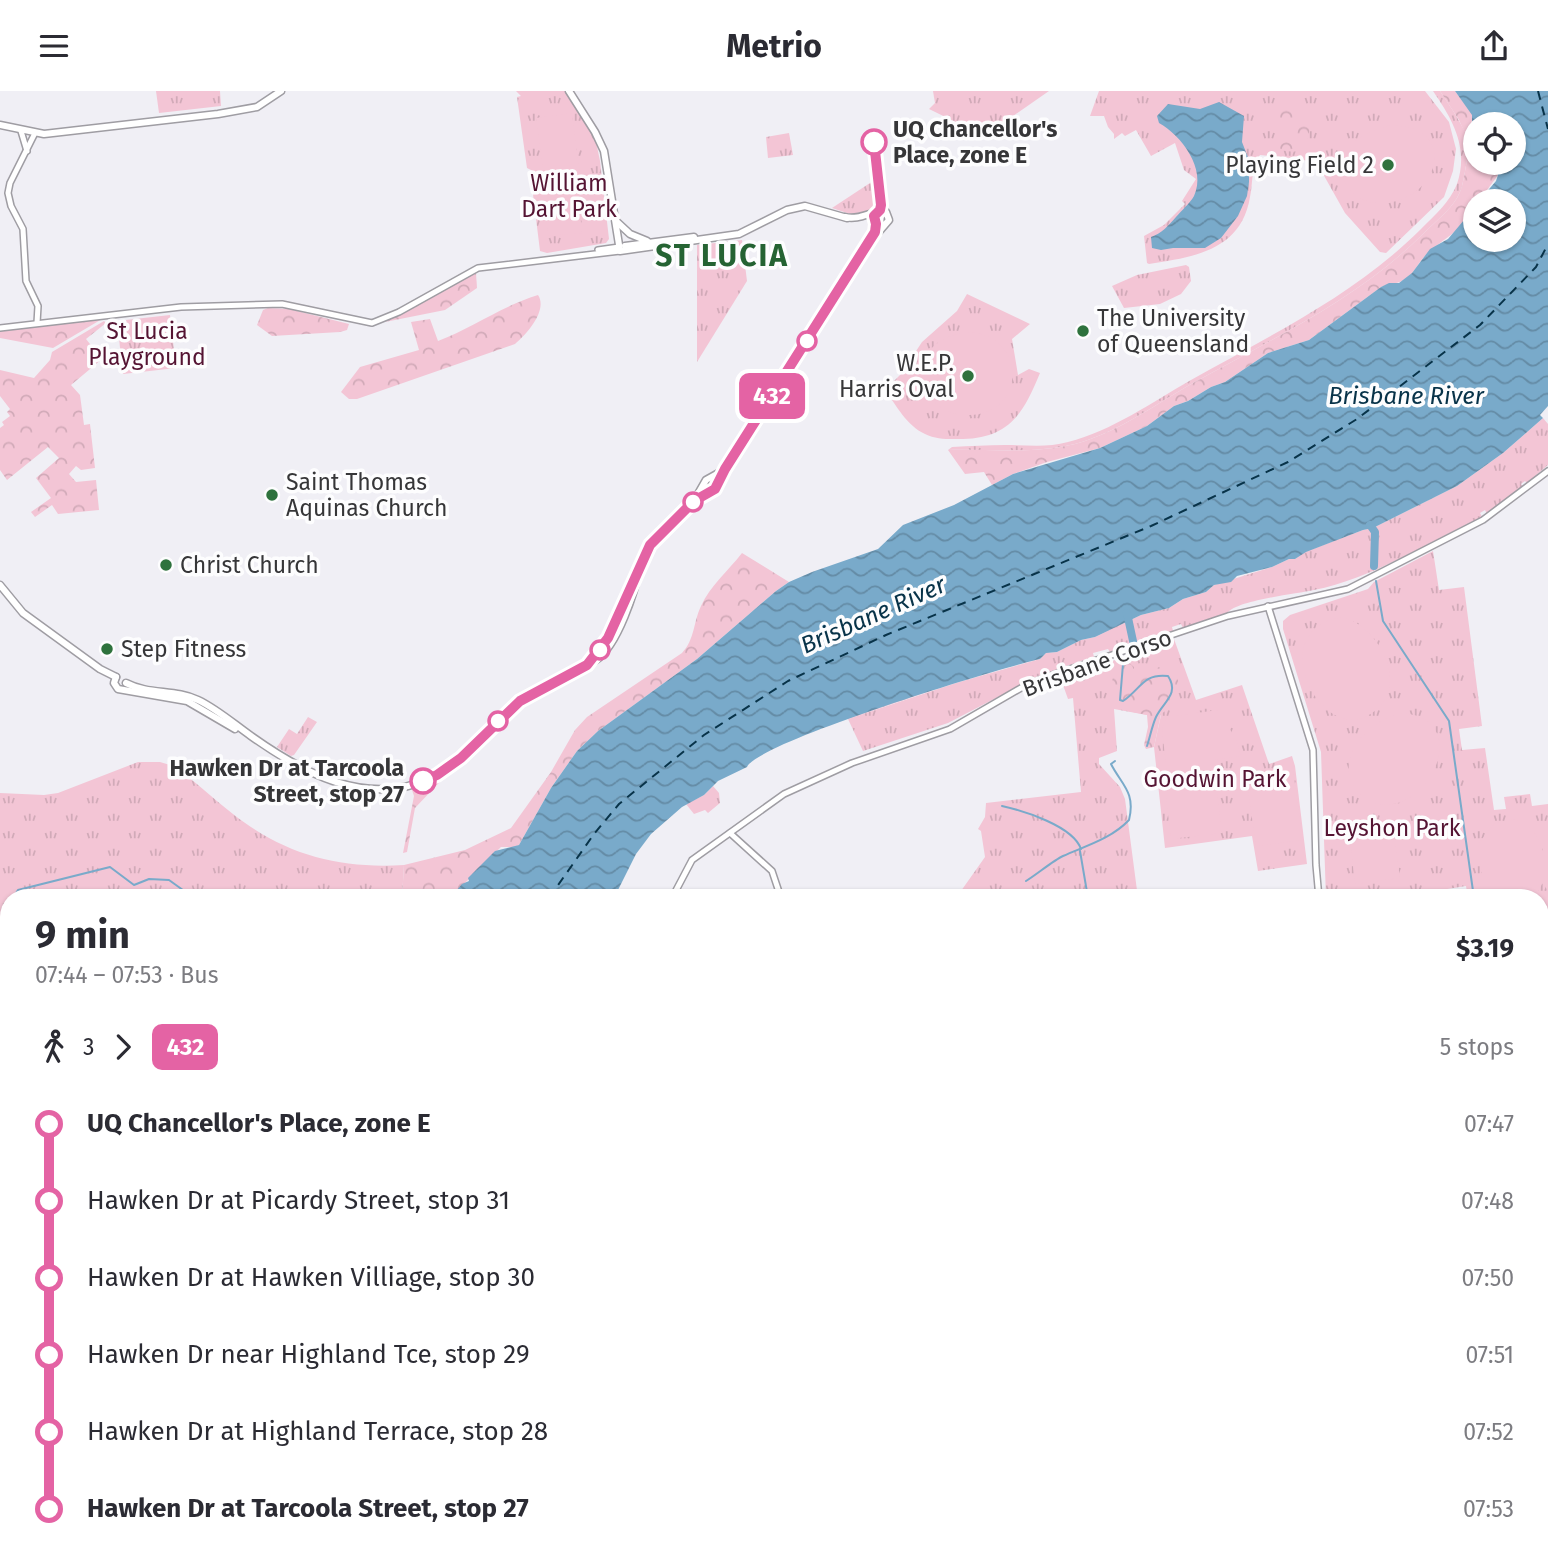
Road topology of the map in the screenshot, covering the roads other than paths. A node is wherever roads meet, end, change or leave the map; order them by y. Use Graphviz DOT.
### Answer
graph roads {
  1 [pos="281,91"];
  2 [pos="569,91"];
  3 [pos="0,125"];
  4 [pos="21,131"];
  5 [pos="36,133"];
  6 [pos="27,151"];
  7 [pos="614,219"];
  8 [pos="720,236"];
  9 [pos="651,243"];
  10 [pos="619,249"];
  11 [pos="37,323"];
  12 [pos="0,328"];
  13 [pos="1548,471"];
  14 [pos="714,481"];
  15 [pos="706,488"];
  16 [pos="0,585"];
  17 [pos="1268,606"];
  18 [pos="115,680"];
  19 [pos="125,685"];
  20 [pos="730,833"];
  21 [pos="677,889"];
  22 [pos="778,889"];
  23 [pos="1318,889"];
  1 -- 5 [label="main road"];
  2 -- 7 [label="main road"];
  3 -- 4 [label="main road"];
  4 -- 5 [label="main road"];
  4 -- 6 [label="street"];
  5 -- 6 [label="street"];
  6 -- 11 [label="street"];
  7 -- 9 [label="main road"];
  7 -- 10 [label="main road"];
  8 -- 9 [label="main road"];
  8 -- 10 [label="main road"];
  8 -- 14 [label="main road"];
  9 -- 10 [label="main road"];
  10 -- 11 [label="street"];
  11 -- 12 [label="street"];
  13 -- 17 [label="street, Brisbane Corso"];
  14 -- 15 [label="main road"];
  14 -- 15 [label="main road"];
  15 -- 19 [label="main road"];
  16 -- 18 [label="main road"];
  17 -- 20 [label="street, Brisbane Corso"];
  17 -- 23 [label="street"];
  18 -- 19 [label="main road"];
  18 -- 19 [label="main road"];
  20 -- 21 [label="street, Brisbane Corso"];
  20 -- 22 [label="street"];
}
